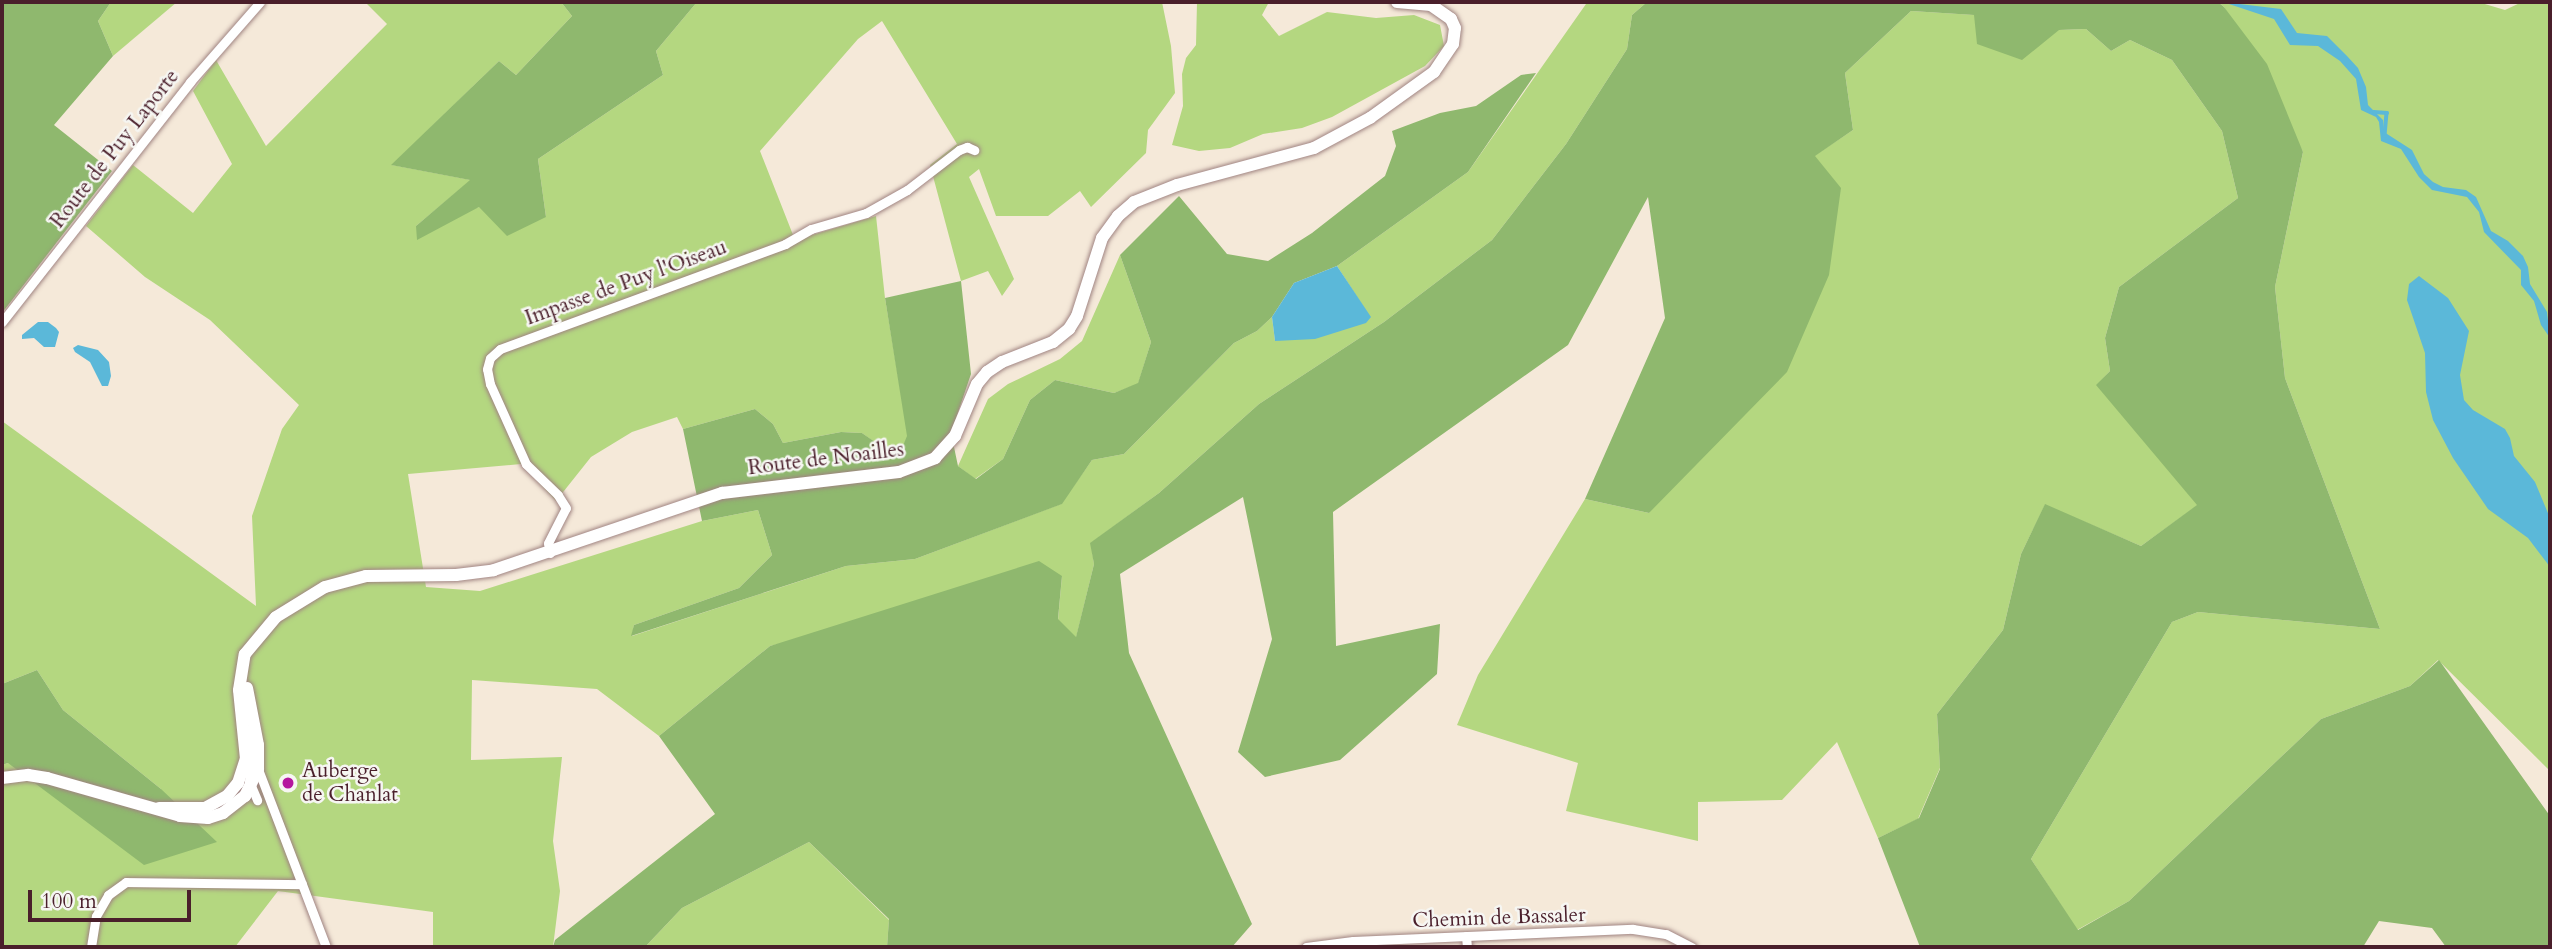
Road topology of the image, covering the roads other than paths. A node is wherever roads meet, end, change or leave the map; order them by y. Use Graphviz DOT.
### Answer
graph roads {
  1 [pos="260,2"];
  2 [pos="1397,2"];
  3 [pos="974,150"];
  4 [pos="2,321"];
  5 [pos="551,553"];
  6 [pos="254,640"];
  7 [pos="240,704"];
  8 [pos="2,778"];
  9 [pos="254,785"];
  10 [pos="235,786"];
  11 [pos="257,800"];
  12 [pos="236,805"];
  13 [pos="159,808"];
  14 [pos="274,813"];
  15 [pos="302,884"];
  16 [pos="1466,936"];
  17 [pos="92,947"];
  18 [pos="326,947"];
  19 [pos="1306,947"];
  20 [pos="1467,947"];
  21 [pos="1692,947"];
  1 -- 4 [label="street, Route de Puy Laporte"];
  2 -- 5 [label="main road, Route de Noailles"];
  3 -- 5 [label="street, Impasse de Puy l'Oiseau"];
  5 -- 6 [label="main road, Route de Noailles"];
  6 -- 7 [label="main road, Route de Noailles"];
  6 -- 9 [label="main road"];
  7 -- 9 [label="street"];
  7 -- 10 [label="main road, Route de Noailles"];
  8 -- 13 [label="main road"];
  9 -- 10 [label="street"];
  9 -- 11 [label="street"];
  9 -- 12 [label="main road"];
  9 -- 14 [label="street"];
  10 -- 13 [label="main road"];
  11 -- 12 [label="street"];
  11 -- 14 [label="street"];
  12 -- 13 [label="main road"];
  14 -- 15 [label="street"];
  15 -- 17 [label="street"];
  15 -- 18 [label="street"];
  16 -- 19 [label="street, Chemin de Bassaler"];
  16 -- 20 [label="street"];
  16 -- 21 [label="street, Chemin de Bassaler"];
}
